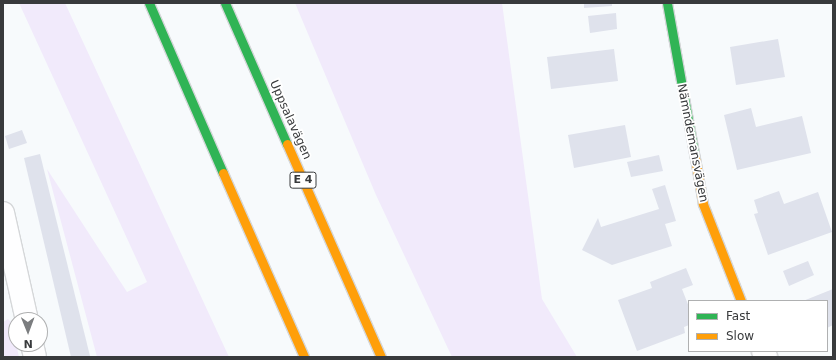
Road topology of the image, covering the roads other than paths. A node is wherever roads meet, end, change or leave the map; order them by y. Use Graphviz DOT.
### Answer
graph roads {
  1 [pos="149,3"];
  2 [pos="225,3"];
  3 [pos="667,3"];
  4 [pos="3,213"];
  5 [pos="741,300"];
  6 [pos="25,312"];
  7 [pos="304,357"];
  8 [pos="382,357"];
  1 -- 7 [label="main road"];
  2 -- 8 [label="main road, Uppsalavägen / E 4"];
  3 -- 5 [label="main road, Nämndemansvägen"];
  4 -- 6 [label="street"];
}
